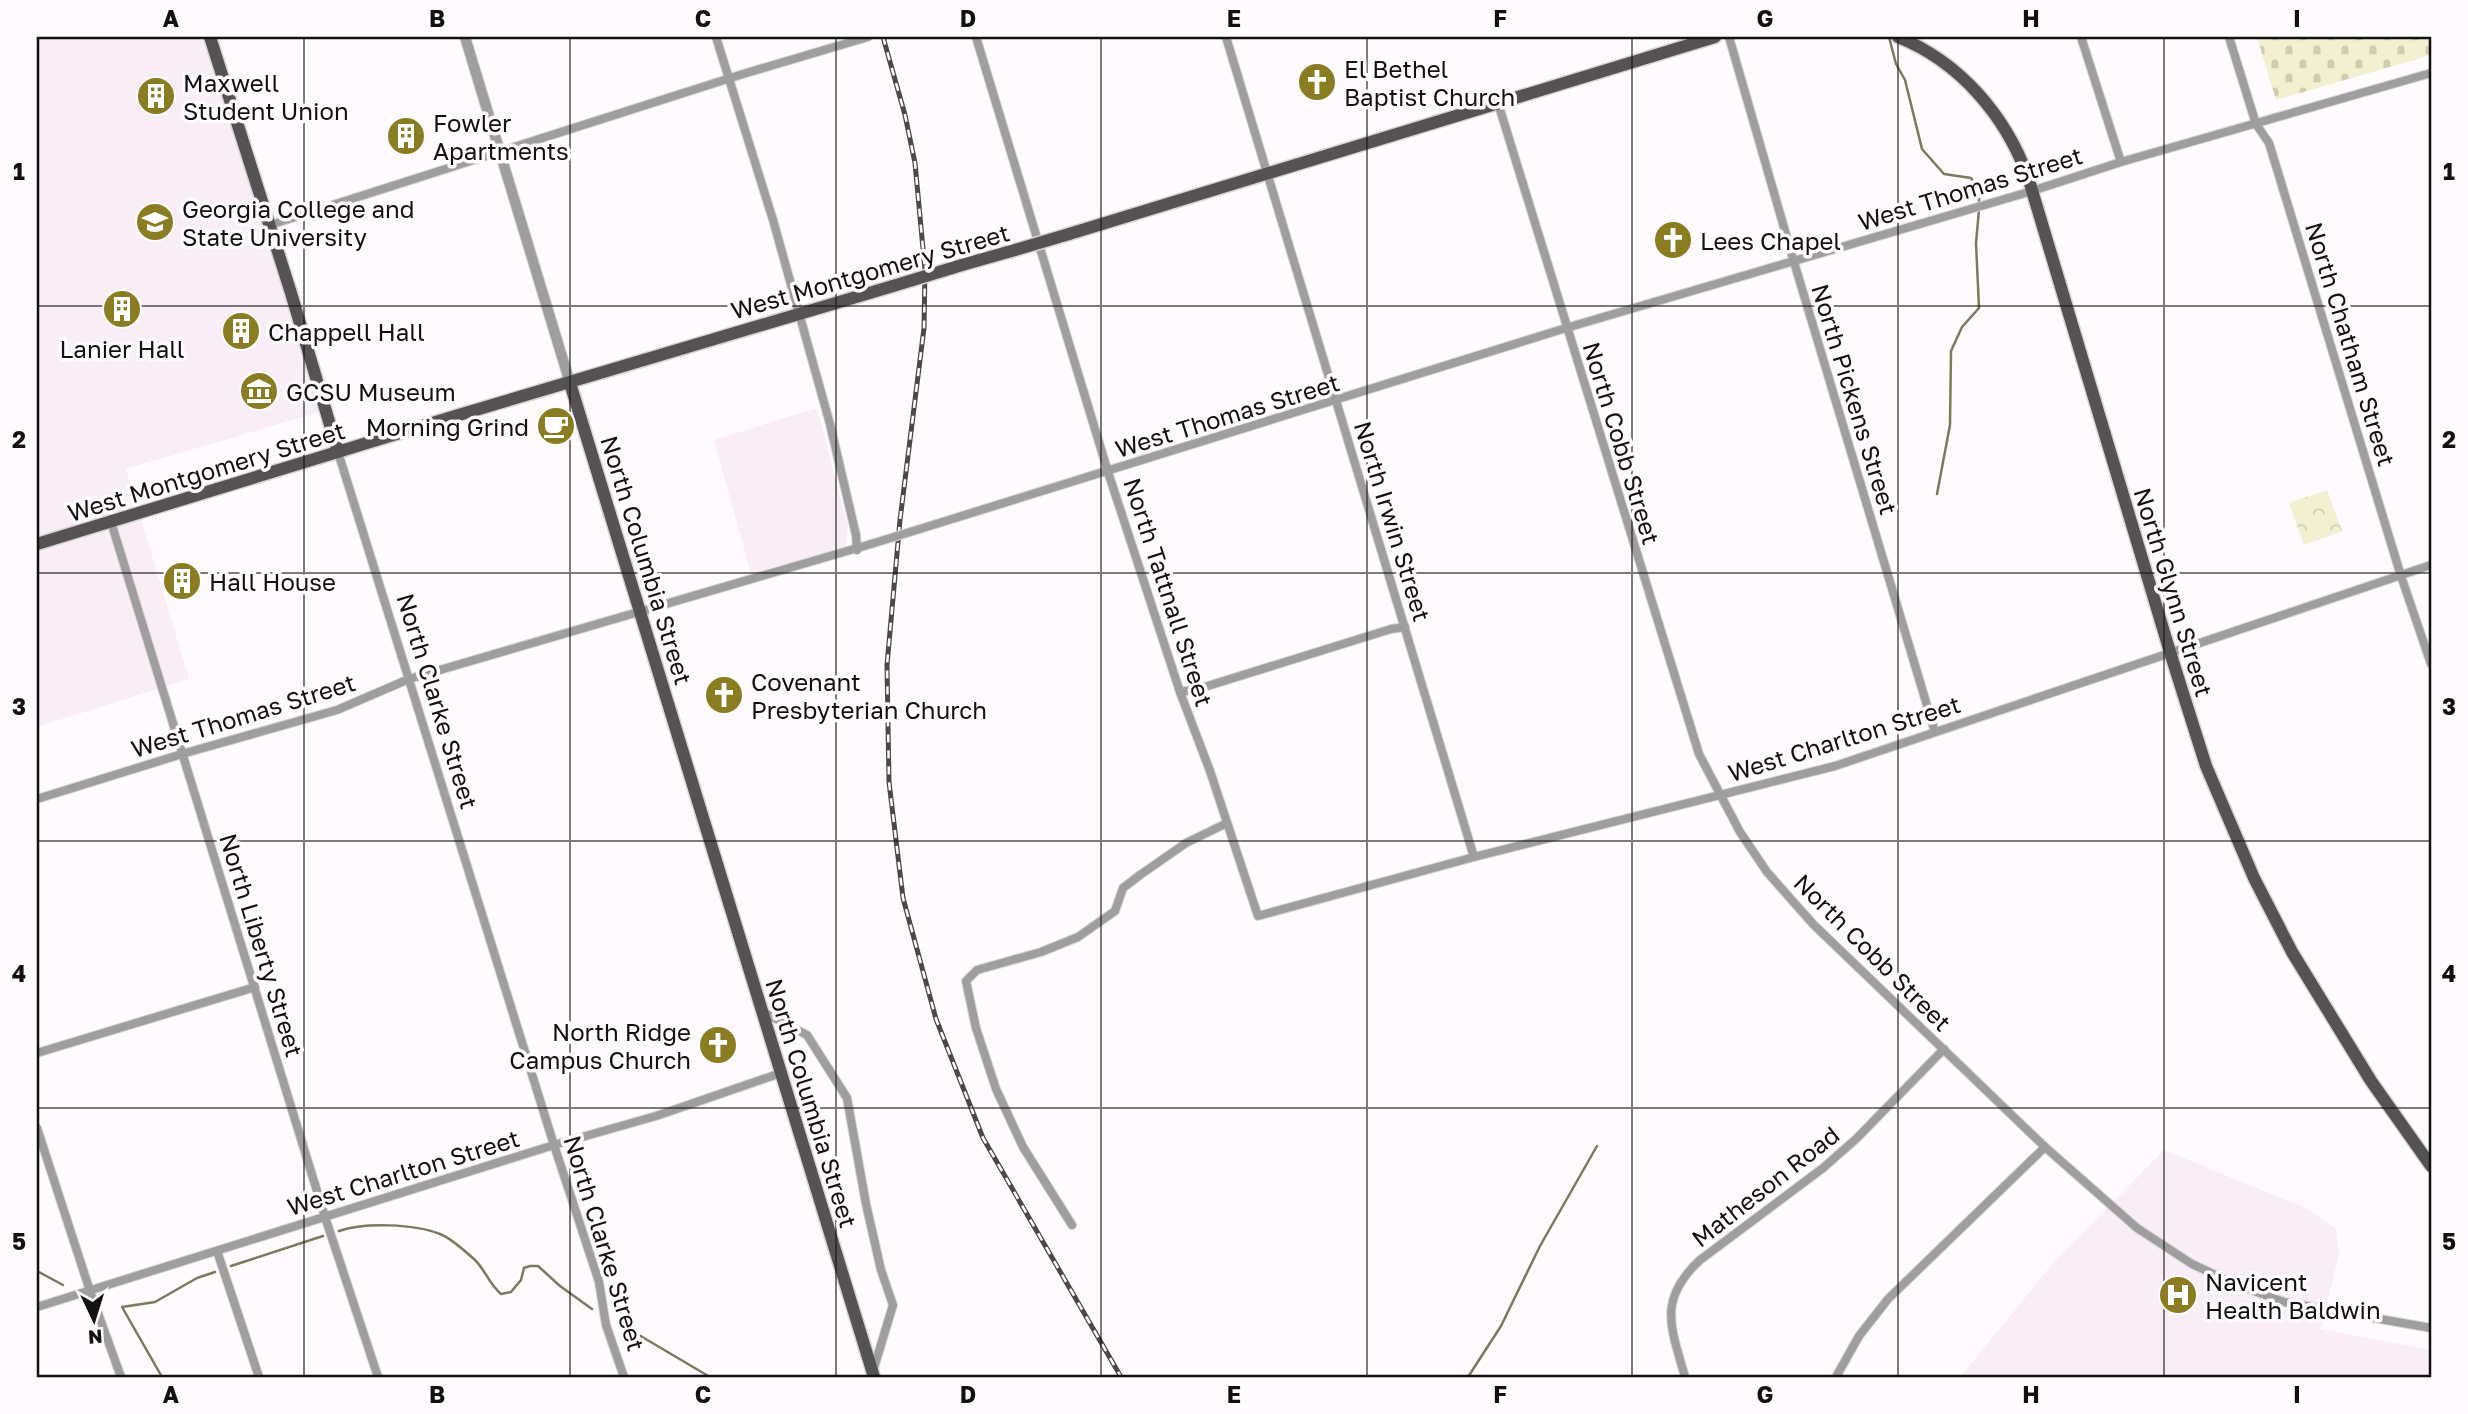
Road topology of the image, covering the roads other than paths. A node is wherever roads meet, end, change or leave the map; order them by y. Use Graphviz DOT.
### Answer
graph roads {
  1 [pos="210,37"];
  2 [pos="465,37"];
  3 [pos="716,37"];
  4 [pos="868,37"];
  5 [pos="976,37"];
  6 [pos="1226,37"];
  7 [pos="1715,37"];
  8 [pos="1729,37"];
  9 [pos="1898,37"];
  10 [pos="2081,37"];
  11 [pos="2229,37"];
  12 [pos="2431,73"];
  13 [pos="728,80"];
  14 [pos="1498,103"];
  15 [pos="2256,124"];
  16 [pos="499,152"];
  17 [pos="2121,162"];
  18 [pos="1268,173"];
  19 [pos="2032,191"];
  20 [pos="270,225"];
  21 [pos="1794,262"];
  22 [pos="797,313"];
  23 [pos="1566,328"];
  24 [pos="570,383"];
  25 [pos="1337,401"];
  26 [pos="338,452"];
  27 [pos="1108,472"];
  28 [pos="111,522"];
  29 [pos="37,544"];
  30 [pos="856,550"];
  31 [pos="2431,565"];
  32 [pos="2401,576"];
  33 [pos="641,613"];
  34 [pos="1405,627"];
  35 [pos="2170,652"];
  36 [pos="2431,664"];
  37 [pos="409,679"];
  38 [pos="1180,692"];
  39 [pos="1935,732"];
  40 [pos="182,754"];
  41 [pos="1720,796"];
  42 [pos="37,799"];
  43 [pos="1227,823"];
  44 [pos="1474,857"];
  45 [pos="1258,916"];
  46 [pos="255,986"];
  47 [pos="763,1012"];
  48 [pos="1944,1049"];
  49 [pos="37,1053"];
  50 [pos="781,1073"];
  51 [pos="37,1128"];
  52 [pos="554,1145"];
  53 [pos="2045,1147"];
  54 [pos="2431,1166"];
  55 [pos="325,1217"];
  56 [pos="1072,1225"];
  57 [pos="217,1251"];
  58 [pos="90,1291"];
  59 [pos="37,1307"];
  60 [pos="2431,1328"];
  61 [pos="873,1375"];
  62 [pos="121,1377"];
  63 [pos="259,1377"];
  64 [pos="378,1377"];
  65 [pos="624,1377"];
  66 [pos="1685,1377"];
  67 [pos="1836,1377"];
  1 -- 20 [label="main road, North Clarke Street"];
  2 -- 16 [label="street, North Columbia Street"];
  3 -- 13 [label="street"];
  4 -- 13 [label="street"];
  5 -- 27 [label="street, North Tattnall Street"];
  6 -- 18 [label="street, North Irwin Street"];
  7 -- 14 [label="main road, West Montgomery Street"];
  8 -- 21 [label="street, North Pickens Street"];
  9 -- 19 [label="main road, North Glynn Street"];
  10 -- 17 [label="street"];
  11 -- 15 [label="street, North Chatham Street"];
  12 -- 15 [label="street, West Thomas Street"];
  13 -- 16 [label="street"];
  13 -- 22 [label="street"];
  14 -- 18 [label="main road, West Montgomery Street"];
  14 -- 23 [label="street, North Cobb Street"];
  15 -- 17 [label="street, West Thomas Street"];
  15 -- 32 [label="street, North Chatham Street"];
  16 -- 20 [label="street"];
  16 -- 24 [label="street, North Columbia Street"];
  17 -- 19 [label="street, West Thomas Street"];
  18 -- 22 [label="main road, West Montgomery Street, bridge"];
  18 -- 25 [label="street, North Irwin Street"];
  19 -- 21 [label="street, West Thomas Street"];
  19 -- 35 [label="main road, North Glynn Street"];
  20 -- 26 [label="main road, North Clarke Street"];
  21 -- 23 [label="street, West Thomas Street"];
  21 -- 39 [label="street, North Pickens Street"];
  22 -- 24 [label="main road, West Montgomery Street"];
  22 -- 30 [label="street"];
  23 -- 25 [label="street, West Thomas Street"];
  23 -- 41 [label="street, North Cobb Street"];
  24 -- 26 [label="main road, West Montgomery Street"];
  24 -- 33 [label="main road, North Columbia Street"];
  25 -- 27 [label="street, West Thomas Street"];
  25 -- 34 [label="street, North Irwin Street"];
  26 -- 28 [label="main road, West Montgomery Street"];
  26 -- 37 [label="street, North Clarke Street"];
  27 -- 30 [label="street, West Thomas Street, bridge"];
  27 -- 38 [label="street, North Tattnall Street"];
  28 -- 29 [label="main road, West Montgomery Street"];
  28 -- 40 [label="street, North Liberty Street"];
  30 -- 33 [label="street, West Thomas Street"];
  31 -- 32 [label="street, West Charlton Street"];
  32 -- 35 [label="street, West Charlton Street"];
  32 -- 36 [label="street, North Chatham Street"];
  33 -- 37 [label="street, West Thomas Street"];
  33 -- 47 [label="main road, North Columbia Street"];
  34 -- 38 [label="street"];
  34 -- 44 [label="street, North Irwin Street"];
  35 -- 39 [label="street, West Charlton Street"];
  35 -- 54 [label="main road, North Glynn Street"];
  37 -- 40 [label="street, West Thomas Street"];
  37 -- 52 [label="street, North Clarke Street"];
  38 -- 43 [label="street, North Tattnall Street"];
  39 -- 41 [label="street, West Charlton Street"];
  40 -- 42 [label="street, West Thomas Street"];
  40 -- 46 [label="street, North Liberty Street"];
  41 -- 44 [label="street, West Charlton Street"];
  41 -- 48 [label="street, North Cobb Street"];
  43 -- 45 [label="street, North Tattnall Street"];
  43 -- 56 [label="street"];
  44 -- 45 [label="street, West Charlton Street"];
  46 -- 49 [label="street"];
  46 -- 55 [label="street, North Liberty Street"];
  47 -- 50 [label="main road, North Columbia Street"];
  47 -- 61 [label="street"];
  48 -- 53 [label="street, North Cobb Street"];
  48 -- 66 [label="street, Matheson Road"];
  50 -- 52 [label="street, West Charlton Street"];
  50 -- 61 [label="main road, North Columbia Street"];
  51 -- 58 [label="street"];
  52 -- 55 [label="street, West Charlton Street"];
  52 -- 65 [label="street, North Clarke Street"];
  53 -- 60 [label="street, North Cobb Street"];
  53 -- 67 [label="street"];
  55 -- 57 [label="street, West Charlton Street"];
  55 -- 64 [label="street, North Liberty Street"];
  57 -- 58 [label="street, West Charlton Street"];
  57 -- 63 [label="street"];
  58 -- 59 [label="street, West Charlton Street"];
  58 -- 62 [label="street"];
}
